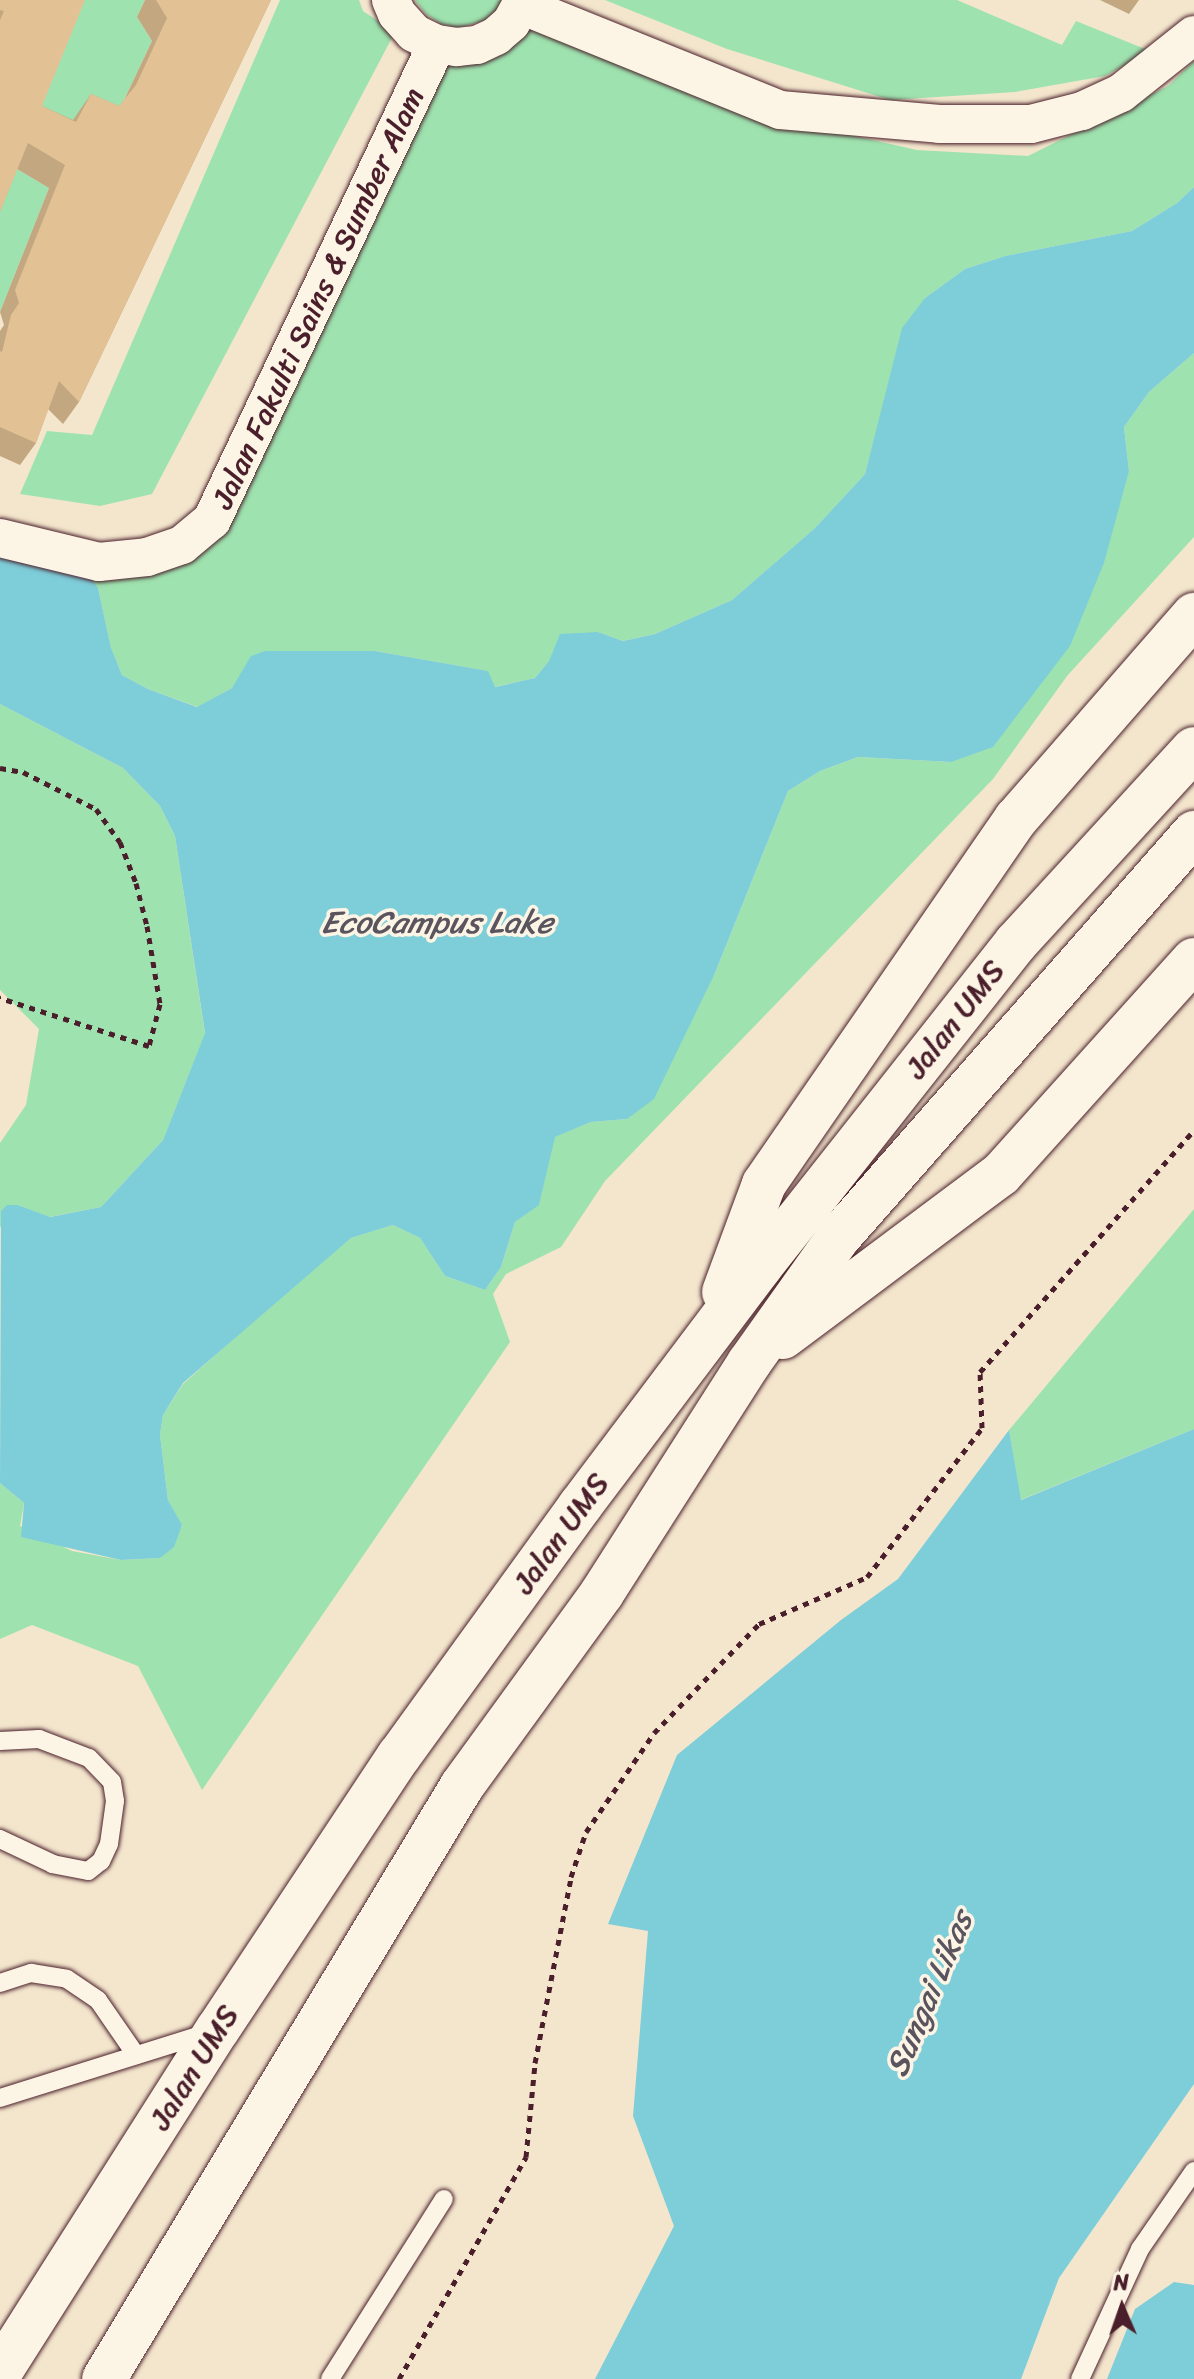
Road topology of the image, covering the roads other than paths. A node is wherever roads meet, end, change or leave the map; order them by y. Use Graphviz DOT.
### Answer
graph roads {
  1 [pos="391,0"];
  2 [pos="524,3"];
  3 [pos="1194,35"];
  4 [pos="437,44"];
  5 [pos="0,538"];
  6 [pos="1194,615"];
  7 [pos="1194,749"];
  8 [pos="1194,833"];
  9 [pos="1194,960"];
  10 [pos="708,1335"];
  11 [pos="749,1363"];
  12 [pos="0,1741"];
  13 [pos="0,1839"];
  14 [pos="0,1983"];
  15 [pos="218,2029"];
  16 [pos="136,2055"];
  17 [pos="0,2098"];
  18 [pos="1194,2171"];
  19 [pos="444,2199"];
  20 [pos="0,2372"];
  21 [pos="104,2379"];
  22 [pos="330,2379"];
  23 [pos="1080,2379"];
  1 -- 4 [label="street"];
  2 -- 3 [label="street"];
  2 -- 4 [label="street"];
  4 -- 5 [label="street, Jalan Fakulti Sains & Sumber Alam"];
  6 -- 10 [label="highway"];
  7 -- 10 [label="highway, Jalan UMS"];
  8 -- 11 [label="highway, Jalan UMS"];
  9 -- 11 [label="highway"];
  10 -- 15 [label="highway, Jalan UMS"];
  11 -- 21 [label="highway, Jalan UMS"];
  12 -- 13 [label="lane"];
  14 -- 16 [label="lane"];
  15 -- 16 [label="lane"];
  15 -- 20 [label="highway, Jalan UMS"];
  16 -- 17 [label="lane"];
  18 -- 23 [label="lane"];
  19 -- 22 [label="lane"];
}
